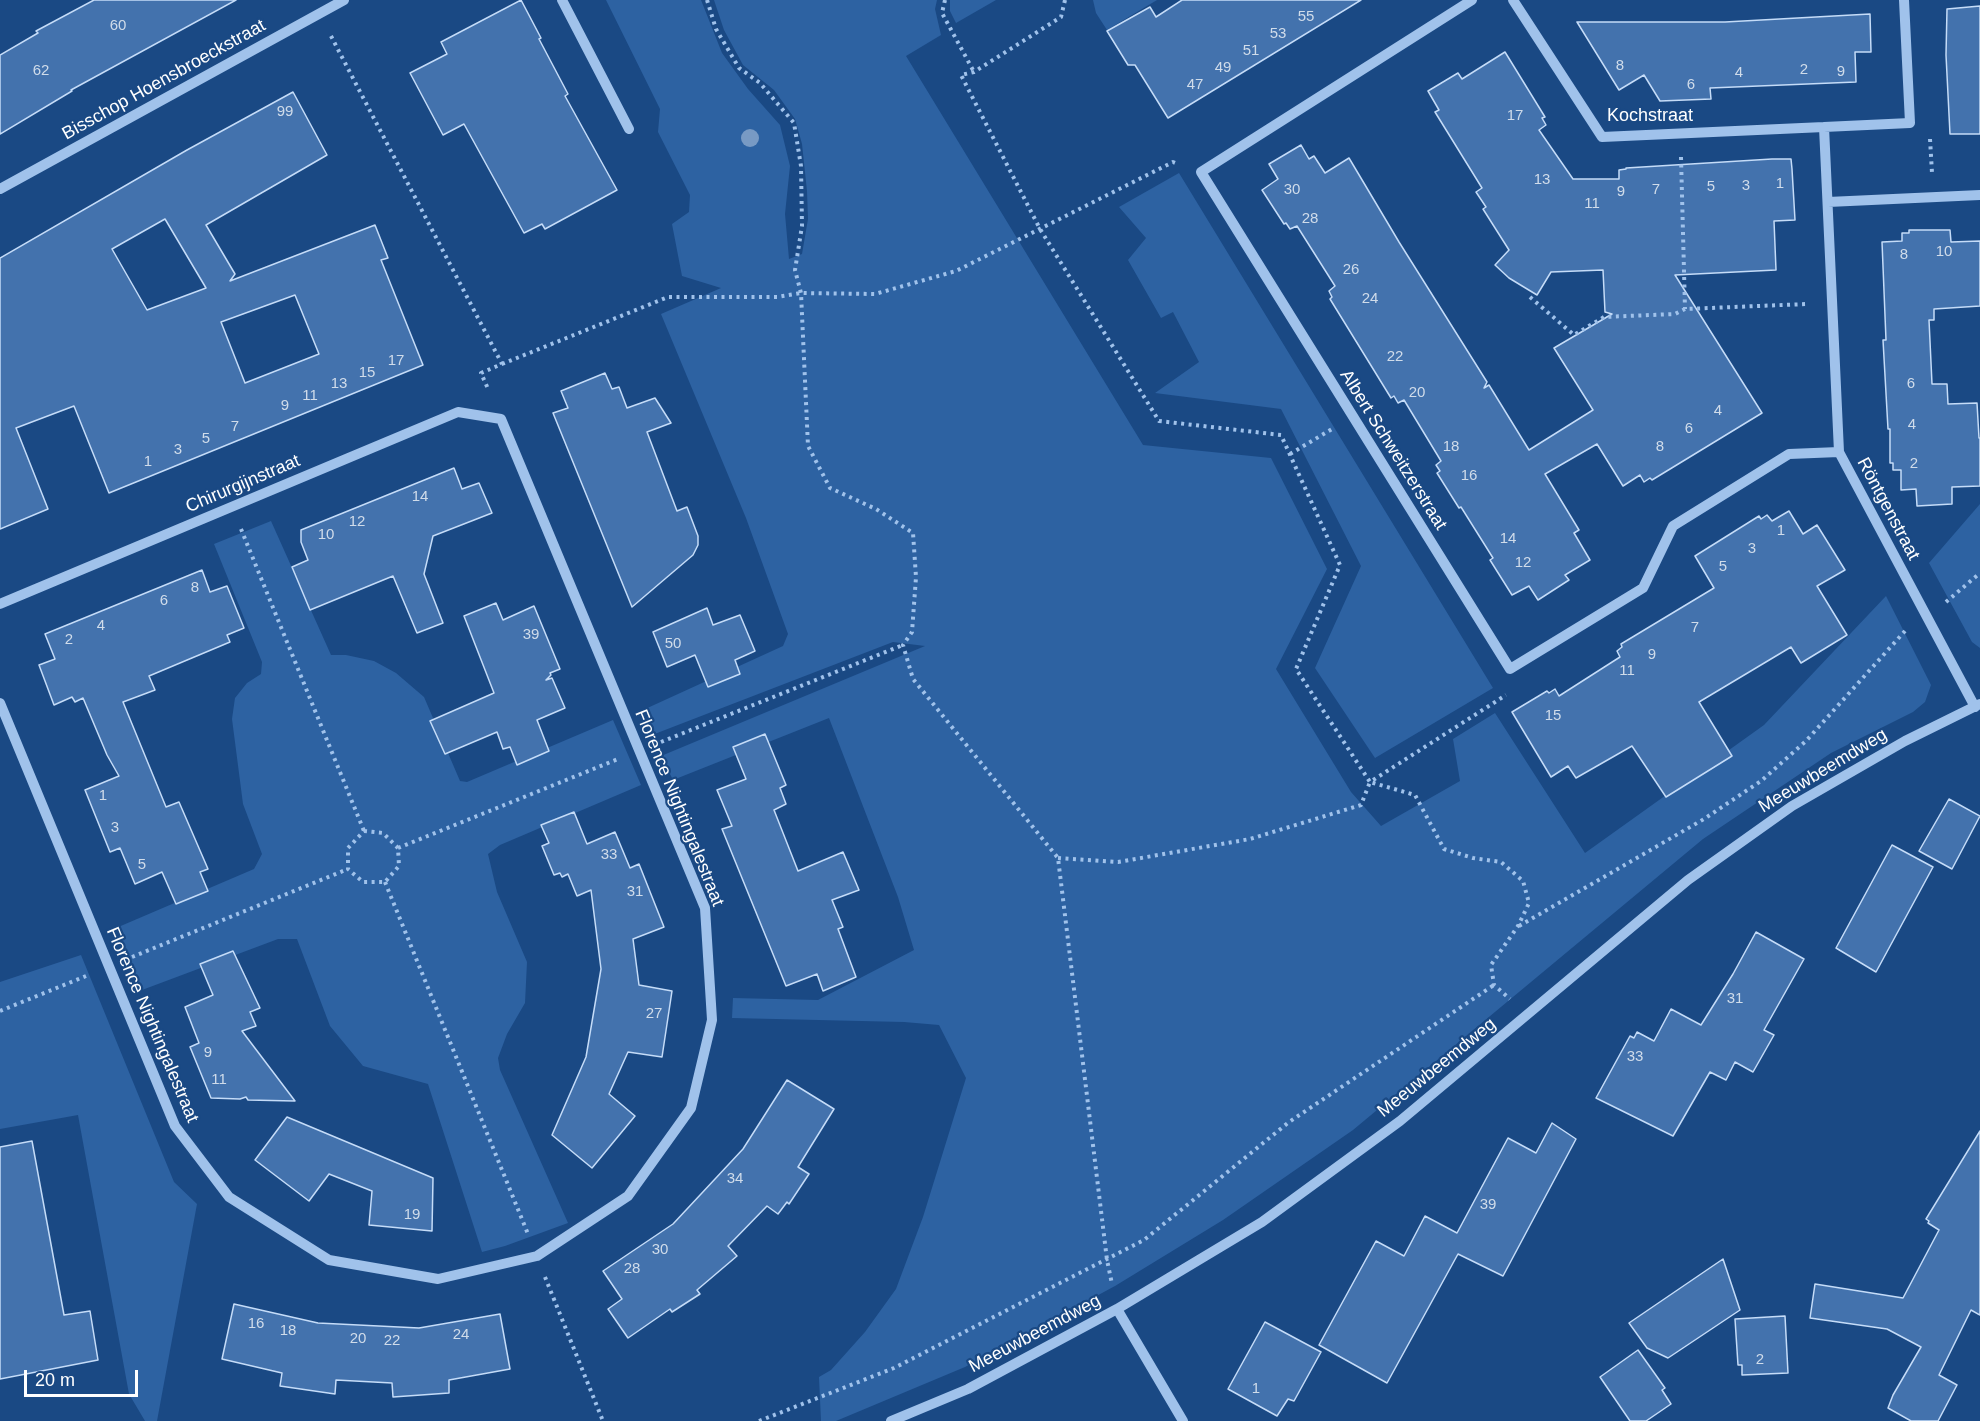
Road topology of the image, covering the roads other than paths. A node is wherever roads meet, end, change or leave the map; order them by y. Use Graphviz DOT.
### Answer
graph roads {
  1 [pos="344,0"];
  2 [pos="562,0"];
  3 [pos="1472,0"];
  4 [pos="1513,0"];
  5 [pos="1904,0"];
  6 [pos="1824,127"];
  7 [pos="629,129"];
  8 [pos="0,189"];
  9 [pos="1980,195"];
  10 [pos="1828,202"];
  11 [pos="501,419"];
  12 [pos="1839,452"];
  13 [pos="0,604"];
  14 [pos="0,703"];
  15 [pos="1977,705"];
  16 [pos="1117,1309"];
  17 [pos="891,1421"];
  18 [pos="1183,1421"];
  1 -- 8 [label="street, Bisschop Hoensbroeckstraat"];
  2 -- 7 [label="street"];
  3 -- 12 [label="street, Albert Schweitzerstraat"];
  4 -- 6 [label="street, Kochstraat"];
  5 -- 6 [label="street"];
  6 -- 10 [label="street, Röntgenstraat"];
  9 -- 10 [label="street"];
  10 -- 12 [label="street, Röntgenstraat"];
  11 -- 13 [label="street, Chirurgijnstraat"];
  11 -- 14 [label="street, Florence Nightingalestraat"];
  12 -- 15 [label="street, Röntgenstraat"];
  15 -- 16 [label="street, Meeuwbeemdweg"];
  16 -- 17 [label="street, Meeuwbeemdweg"];
  16 -- 18 [label="street"];
}
